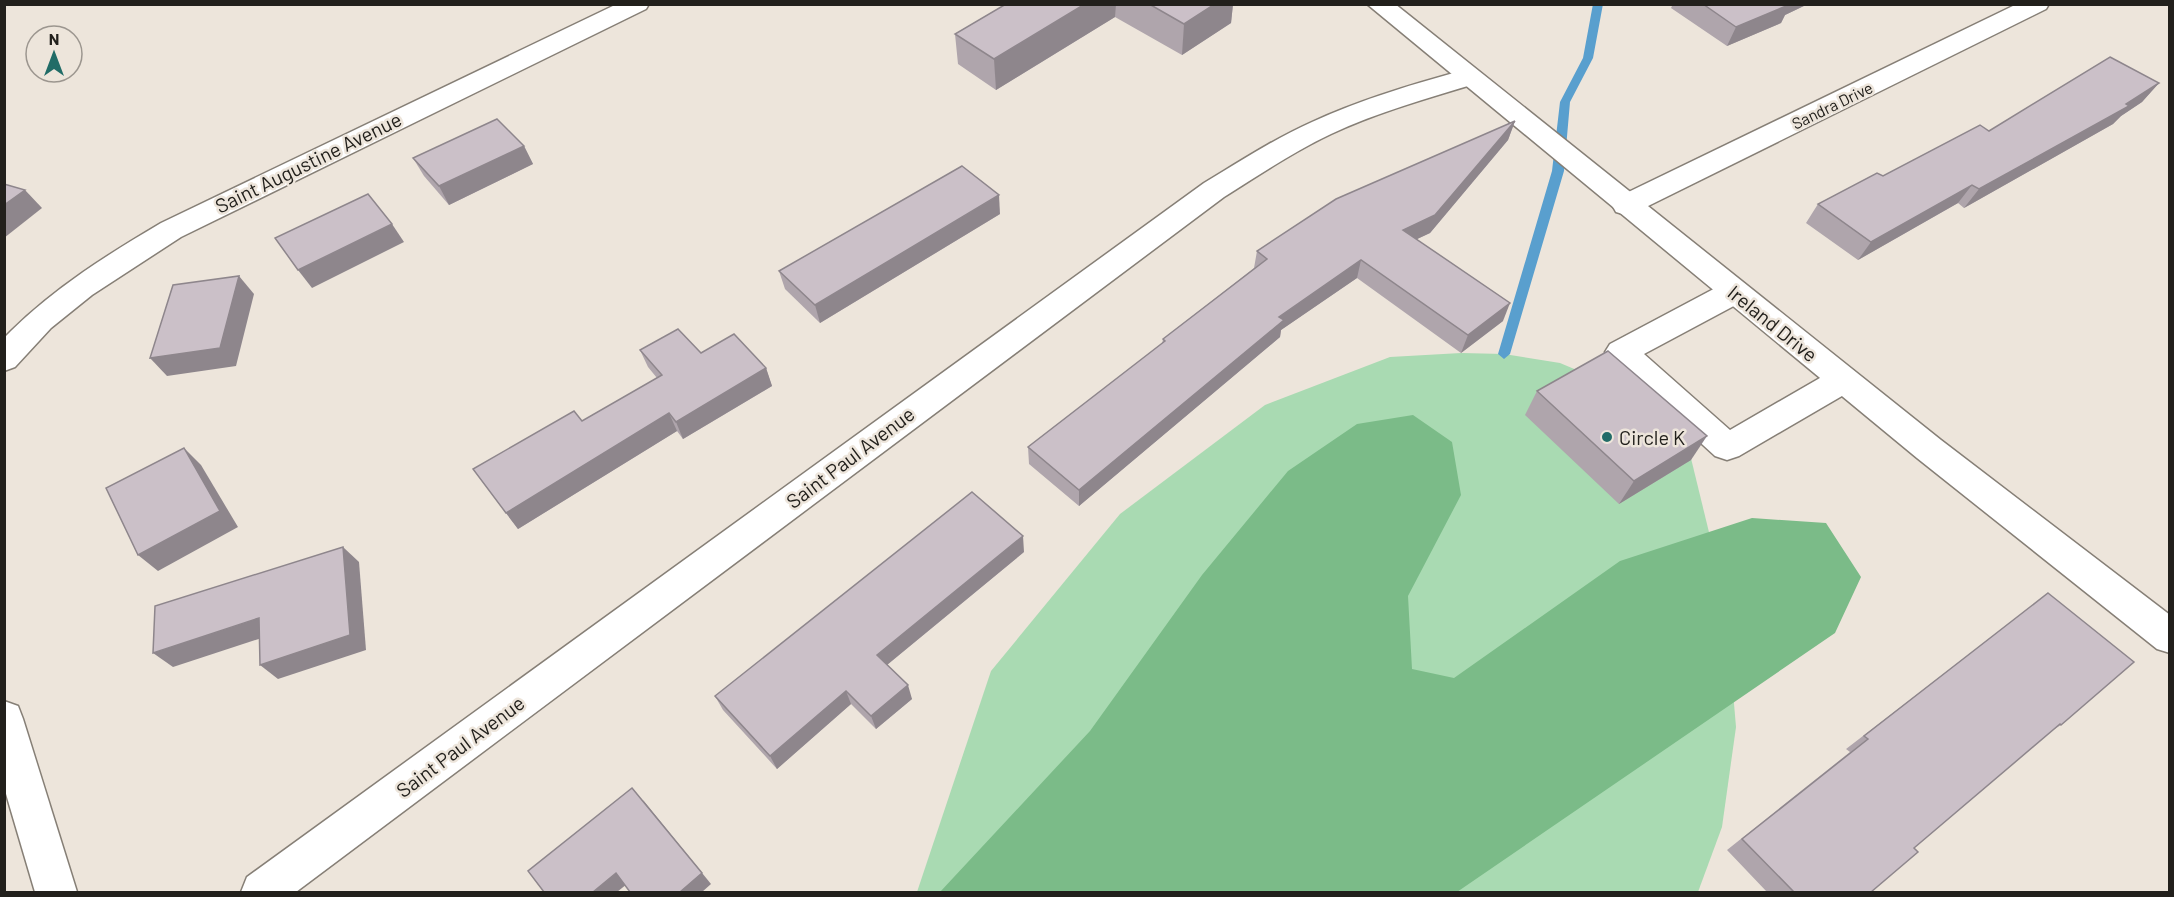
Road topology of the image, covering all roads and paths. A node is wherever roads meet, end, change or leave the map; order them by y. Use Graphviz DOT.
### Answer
graph roads {
  1 [pos="637,4"];
  2 [pos="1379,4"];
  3 [pos="2036,5"];
  4 [pos="1469,77"];
  5 [pos="1626,205"];
  6 [pos="1734,292"];
  7 [pos="4,359"];
  8 [pos="1843,380"];
  9 [pos="2169,637"];
  10 [pos="4,719"];
  11 [pos="57,892"];
  12 [pos="262,892"];
  1 -- 7 [label="street, Saint Augustine Avenue"];
  2 -- 4 [label="street, Ireland Drive"];
  3 -- 5 [label="street, Sandra Drive"];
  4 -- 5 [label="street, Ireland Drive"];
  4 -- 12 [label="street, Saint Paul Avenue"];
  5 -- 6 [label="street, Ireland Drive"];
  6 -- 8 [label="street, Ireland Drive"];
  6 -- 8 [label="street"];
  8 -- 9 [label="street, Ireland Drive"];
  10 -- 11 [label="street"];
}
